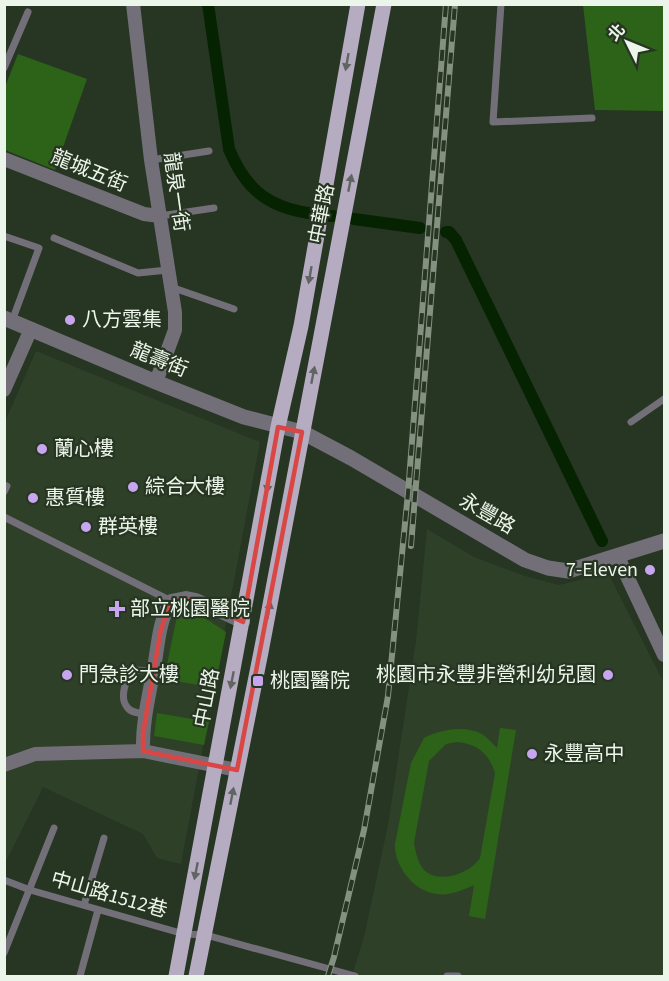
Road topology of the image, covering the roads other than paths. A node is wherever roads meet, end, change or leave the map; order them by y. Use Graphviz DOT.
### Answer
graph roads {
  1 [pos="133,4"];
  2 [pos="358,4"];
  3 [pos="384,4"];
  4 [pos="501,4"];
  5 [pos="28,12"];
  6 [pos="4,68"];
  7 [pos="592,118"];
  8 [pos="209,151"];
  9 [pos="4,159"];
  10 [pos="151,160"];
  11 [pos="214,208"];
  12 [pos="160,216"];
  13 [pos="4,236"];
  14 [pos="54,238"];
  15 [pos="168,270"];
  16 [pos="171,287"];
  17 [pos="234,309"];
  18 [pos="8,320"];
  19 [pos="31,329"];
  20 [pos="156,382"];
  21 [pos="4,390"];
  22 [pos="664,399"];
  23 [pos="631,422"];
  24 [pos="278,427"];
  25 [pos="302,432"];
  26 [pos="4,485"];
  27 [pos="4,492"];
  28 [pos="4,517"];
  29 [pos="664,541"];
  30 [pos="618,557"];
  31 [pos="171,601"];
  32 [pos="243,622"];
  33 [pos="664,655"];
  34 [pos="154,671"];
  35 [pos="146,714"];
  36 [pos="143,751"];
  37 [pos="4,765"];
  38 [pos="216,765"];
  39 [pos="237,770"];
  40 [pos="54,828"];
  41 [pos="104,838"];
  42 [pos="4,880"];
  43 [pos="30,890"];
  44 [pos="84,905"];
  45 [pos="98,910"];
  46 [pos="184,934"];
  47 [pos="206,935"];
  48 [pos="4,953"];
  49 [pos="80,976"];
  50 [pos="176,976"];
  51 [pos="196,976"];
  52 [pos="356,976"];
  53 [pos="447,976"];
  54 [pos="458,976"];
  1 -- 10 [label="street, 龍泉一街"];
  2 -- 24 [label="main road, 中華路, one-way"];
  25 -- 3 [label="main road, 中華路, one-way"];
  4 -- 7 [label="lane"];
  5 -- 6 [label="lane"];
  8 -- 10 [label="lane"];
  9 -- 12 [label="street, 龍城五街"];
  10 -- 12 [label="street, 龍泉一街"];
  11 -- 12 [label="lane"];
  12 -- 15 [label="street, 龍泉一街"];
  13 -- 18 [label="lane"];
  14 -- 15 [label="lane"];
  15 -- 16 [label="street, 龍泉一街"];
  16 -- 17 [label="lane"];
  16 -- 20 [label="street, 龍泉一街"];
  18 -- 19 [label="street, 龍壽街"];
  19 -- 20 [label="street, 龍壽街"];
  19 -- 21 [label="street"];
  20 -- 24 [label="street, 龍壽街"];
  22 -- 23 [label="lane"];
  24 -- 25 [label="street, 龍壽街"];
  24 -- 32 [label="main road, 中山路, one-way"];
  25 -- 30 [label="street, 永豐路"];
  39 -- 25 [label="main road, one-way"];
  26 -- 27 [label="lane"];
  28 -- 31 [label="lane"];
  29 -- 30 [label="street, 永豐路"];
  30 -- 33 [label="street"];
  31 -- 32 [label="street"];
  31 -- 34 [label="street"];
  32 -- 38 [label="main road, 中山路, one-way"];
  34 -- 35 [label="street"];
  34 -- 35 [label="lane"];
  35 -- 36 [label="street"];
  36 -- 37 [label="street"];
  36 -- 38 [label="street"];
  38 -- 39 [label="street"];
  38 -- 46 [label="main road, 中山路, one-way"];
  47 -- 39 [label="main road, one-way"];
  40 -- 43 [label="lane"];
  41 -- 44 [label="lane"];
  42 -- 43 [label="lane, 中山路1512巷"];
  43 -- 44 [label="lane, 中山路1512巷"];
  43 -- 48 [label="lane"];
  44 -- 45 [label="lane, 中山路1512巷"];
  45 -- 46 [label="lane, 中山路1512巷"];
  45 -- 49 [label="lane"];
  46 -- 47 [label="lane, 中山路1512巷"];
  46 -- 50 [label="main road, 中山路"];
  47 -- 51 [label="main road"];
  47 -- 52 [label="lane, 中山路1512巷"];
  53 -- 54 [label="lane"];
}
